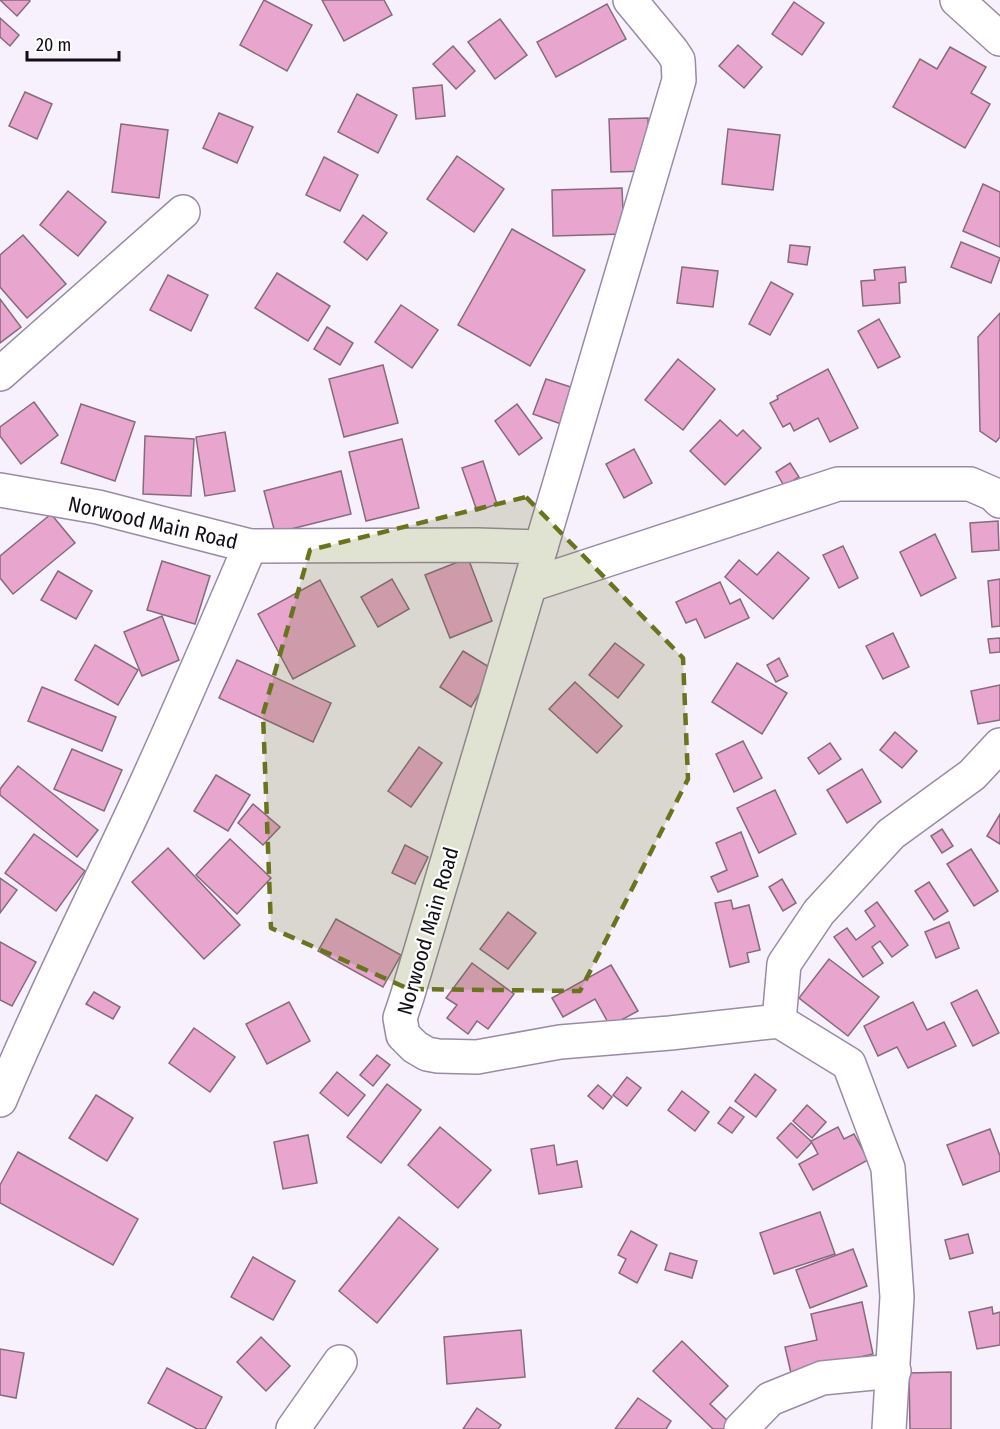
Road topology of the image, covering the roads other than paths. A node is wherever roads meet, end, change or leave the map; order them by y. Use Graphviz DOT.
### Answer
graph roads {
  1 [pos="630,0"];
  2 [pos="957,0"];
  3 [pos="1000,39"];
  4 [pos="183,212"];
  5 [pos="0,374"];
  6 [pos="0,490"];
  7 [pos="1000,501"];
  8 [pos="250,546"];
  9 [pos="541,547"];
  10 [pos="530,585"];
  11 [pos="1000,745"];
  12 [pos="779,1021"];
  13 [pos="0,1100"];
  14 [pos="340,1362"];
  15 [pos="894,1371"];
  16 [pos="293,1429"];
  17 [pos="741,1429"];
  18 [pos="890,1429"];
  1 -- 9 [label="street"];
  2 -- 3 [label="street"];
  4 -- 5 [label="street"];
  6 -- 8 [label="street, Norwood Main Road"];
  7 -- 10 [label="street"];
  8 -- 9 [label="street, Norwood Main Road"];
  8 -- 13 [label="street"];
  9 -- 10 [label="street, Norwood Main Road"];
  10 -- 12 [label="street, Norwood Main Road"];
  11 -- 12 [label="street"];
  12 -- 15 [label="street"];
  14 -- 16 [label="street"];
  15 -- 17 [label="street"];
  15 -- 18 [label="street"];
}
